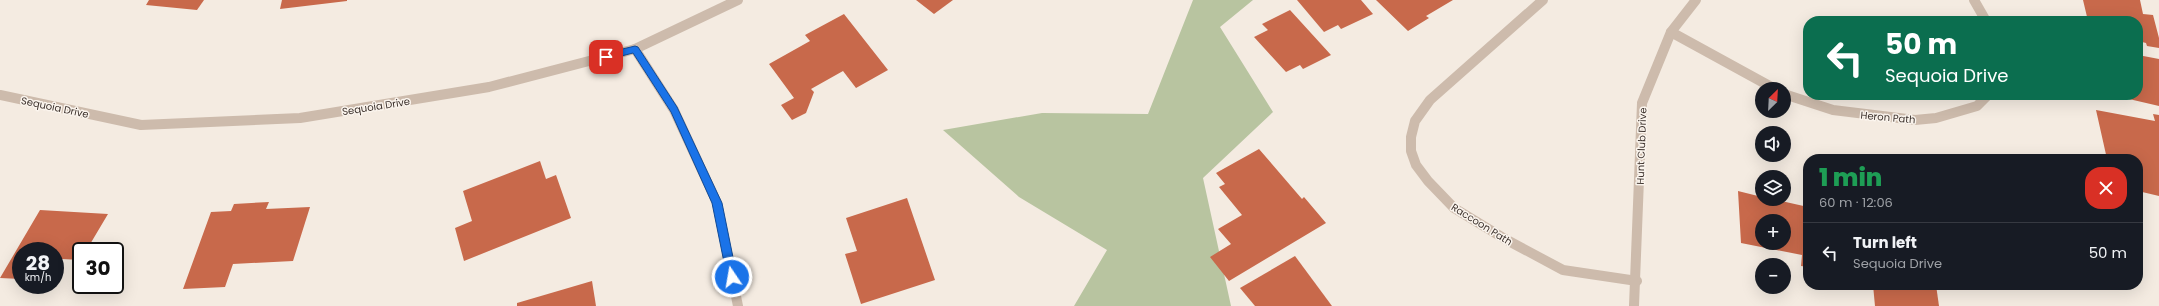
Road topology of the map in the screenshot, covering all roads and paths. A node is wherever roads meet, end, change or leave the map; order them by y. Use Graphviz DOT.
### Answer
graph roads {
  1 [pos="738,0"];
  2 [pos="1543,0"];
  3 [pos="1696,0"];
  4 [pos="1974,0"];
  5 [pos="1983,16"];
  6 [pos="1671,32"];
  7 [pos="635,49"];
  8 [pos="1762,82"];
  9 [pos="0,95"];
  10 [pos="1791,96"];
  11 [pos="1983,100"];
  12 [pos="1637,281"];
  13 [pos="738,306"];
  14 [pos="1634,306"];
  1 -- 7 [label="street, Sequoia Drive"];
  2 -- 12 [label="street, Raccoon Path"];
  3 -- 6 [label="street, Hunt Club Drive"];
  4 -- 5 [label="street"];
  6 -- 8 [label="street"];
  6 -- 12 [label="street, Hunt Club Drive"];
  7 -- 9 [label="street, Sequoia Drive"];
  7 -- 13 [label="street"];
  10 -- 11 [label="street, Heron Path"];
  12 -- 14 [label="street, Hunt Club Drive"];
}
